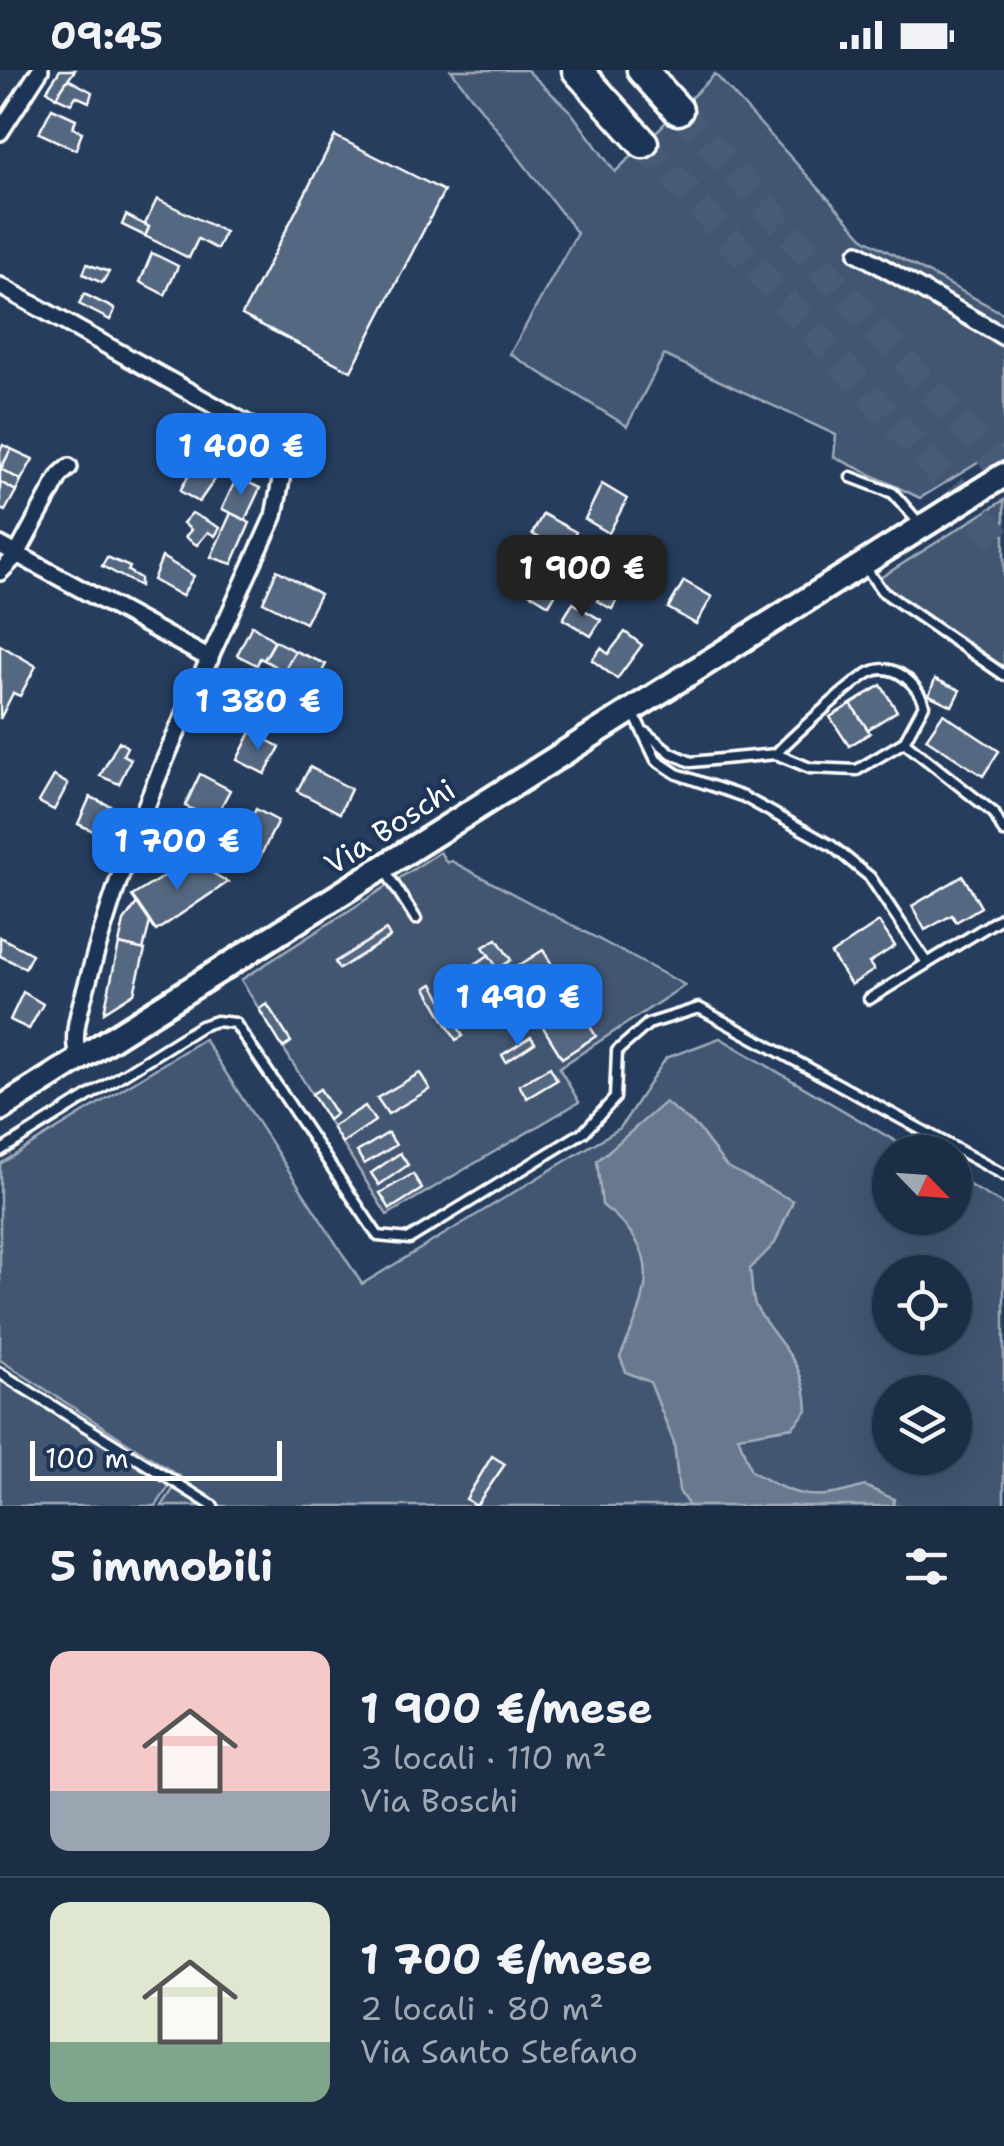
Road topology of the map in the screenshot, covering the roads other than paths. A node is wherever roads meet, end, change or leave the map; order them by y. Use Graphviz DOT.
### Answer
graph roads {
  1 [pos="40,70"];
  2 [pos="577,70"];
  3 [pos="642,70"];
  4 [pos="678,110"];
  5 [pos="0,132"];
  6 [pos="643,143"];
  7 [pos="858,252"];
  8 [pos="0,286"];
  9 [pos="1004,337"];
  10 [pos="69,468"];
  11 [pos="1004,475"];
  12 [pos="851,476"];
  13 [pos="921,527"];
  14 [pos="0,545"];
  15 [pos="16,556"];
  16 [pos="863,564"];
  17 [pos="0,572"];
  18 [pos="210,659"];
  19 [pos="1004,676"];
  20 [pos="631,710"];
  21 [pos="645,732"];
  22 [pos="904,742"];
  23 [pos="776,754"];
  24 [pos="1004,832"];
  25 [pos="383,868"];
  26 [pos="1004,916"];
  27 [pos="416,918"];
  28 [pos="927,963"];
  29 [pos="869,999"];
  30 [pos="79,1058"];
  31 [pos="0,1108"];
  32 [pos="0,1151"];
  33 [pos="1004,1175"];
  34 [pos="0,1372"];
  35 [pos="213,1506"];
  1 -- 5 [label="street"];
  2 -- 6 [label="highway"];
  3 -- 4 [label="highway"];
  7 -- 9 [label="street"];
  8 -- 18 [label="street"];
  10 -- 15 [label="street"];
  11 -- 13 [label="main road, Via Boschi"];
  12 -- 13 [label="lane"];
  13 -- 16 [label="main road, Via Boschi"];
  14 -- 15 [label="street"];
  15 -- 17 [label="street"];
  15 -- 18 [label="street"];
  16 -- 19 [label="lane"];
  16 -- 20 [label="main road, Via Boschi"];
  18 -- 30 [label="street"];
  20 -- 21 [label="lane"];
  20 -- 25 [label="main road, Via Boschi"];
  21 -- 23 [label="lane"];
  21 -- 28 [label="lane"];
  22 -- 23 [label="lane"];
  22 -- 23 [label="lane"];
  22 -- 24 [label="lane"];
  25 -- 27 [label="lane"];
  25 -- 30 [label="main road, Via Boschi"];
  26 -- 28 [label="lane"];
  28 -- 29 [label="lane"];
  30 -- 31 [label="main road, Via Boschi"];
  32 -- 33 [label="lane"];
  34 -- 35 [label="lane"];
}
